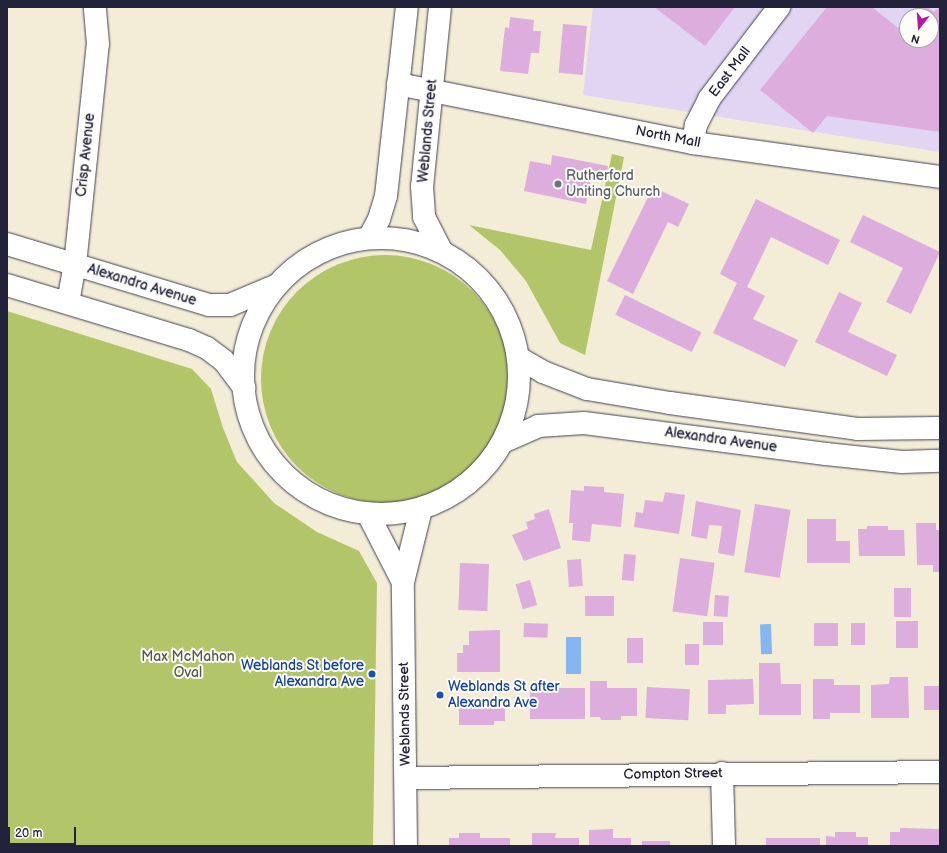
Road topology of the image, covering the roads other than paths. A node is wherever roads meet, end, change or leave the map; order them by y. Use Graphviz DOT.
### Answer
graph roads {
  1 [pos="95,7"];
  2 [pos="407,7"];
  3 [pos="440,7"];
  4 [pos="779,7"];
  5 [pos="398,84"];
  6 [pos="432,89"];
  7 [pos="693,143"];
  8 [pos="940,177"];
  9 [pos="369,238"];
  10 [pos="7,244"];
  11 [pos="441,251"];
  12 [pos="75,265"];
  13 [pos="7,284"];
  14 [pos="276,285"];
  15 [pos="68,303"];
  16 [pos="520,358"];
  17 [pos="244,388"];
  18 [pos="940,428"];
  19 [pos="505,441"];
  20 [pos="940,461"];
  21 [pos="421,509"];
  22 [pos="368,514"];
  23 [pos="403,582"];
  24 [pos="940,772"];
  25 [pos="722,773"];
  26 [pos="406,778"];
  27 [pos="406,846"];
  28 [pos="724,846"];
  1 -- 12 [label="street, Crisp Avenue"];
  2 -- 5 [label="street"];
  3 -- 6 [label="street, Weblands Street"];
  4 -- 7 [label="street, East Mall"];
  5 -- 6 [label="street, North Mall"];
  5 -- 9 [label="street"];
  6 -- 7 [label="street, North Mall"];
  6 -- 11 [label="street, Weblands Street"];
  7 -- 8 [label="street, North Mall"];
  9 -- 11 [label="street"];
  9 -- 14 [label="street"];
  10 -- 12 [label="street, Alexandra Avenue"];
  11 -- 16 [label="street"];
  12 -- 14 [label="street, Alexandra Avenue"];
  12 -- 15 [label="street, Crisp Avenue"];
  13 -- 15 [label="street"];
  14 -- 17 [label="street"];
  15 -- 17 [label="street"];
  16 -- 18 [label="street, Alexandra Avenue"];
  16 -- 19 [label="street"];
  17 -- 22 [label="street"];
  19 -- 20 [label="street, Alexandra Avenue"];
  19 -- 21 [label="street"];
  21 -- 22 [label="street"];
  21 -- 23 [label="street, Weblands Street"];
  22 -- 23 [label="street, Weblands Street"];
  23 -- 26 [label="street, Weblands Street"];
  24 -- 25 [label="street, Compton Street"];
  25 -- 26 [label="street, Compton Street"];
  25 -- 28 [label="street"];
  26 -- 27 [label="street, Weblands Street"];
}
